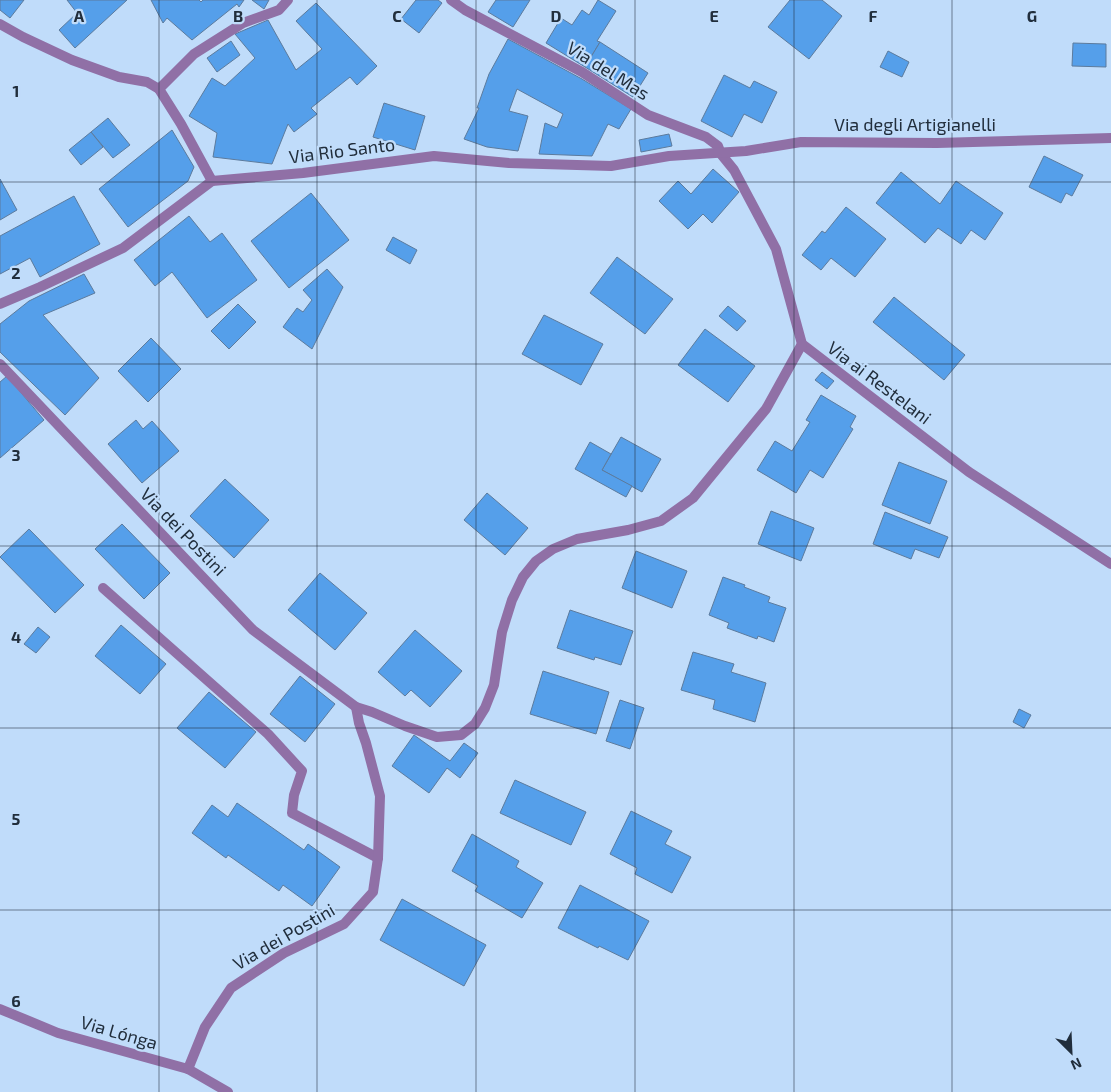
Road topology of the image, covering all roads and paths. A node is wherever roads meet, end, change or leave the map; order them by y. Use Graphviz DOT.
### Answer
graph roads {
  1 [pos="288,0"];
  2 [pos="451,0"];
  3 [pos="0,24"];
  4 [pos="159,89"];
  5 [pos="1111,138"];
  6 [pos="721,154"];
  7 [pos="212,180"];
  8 [pos="0,304"];
  9 [pos="802,344"];
  10 [pos="0,364"];
  11 [pos="1111,564"];
  12 [pos="103,588"];
  13 [pos="356,708"];
  14 [pos="378,858"];
  15 [pos="0,1009"];
  16 [pos="188,1069"];
  17 [pos="228,1092"];
  1 -- 4 [label="street"];
  2 -- 6 [label="street, Via del Mas"];
  3 -- 4 [label="street"];
  4 -- 7 [label="street"];
  5 -- 6 [label="street, Via degli Artigianelli"];
  6 -- 7 [label="street, Via Rio Santo"];
  6 -- 9 [label="street, Via ai Restelani"];
  7 -- 8 [label="street"];
  9 -- 11 [label="street, Via ai Restelani"];
  9 -- 13 [label="street, Via dei Postini"];
  10 -- 13 [label="street, Via dei Postini"];
  12 -- 14 [label="street"];
  13 -- 14 [label="street, Via dei Postini"];
  14 -- 16 [label="street, Via dei Postini"];
  15 -- 16 [label="street, Via Lónga"];
  16 -- 17 [label="street, Via Lónga"];
}
